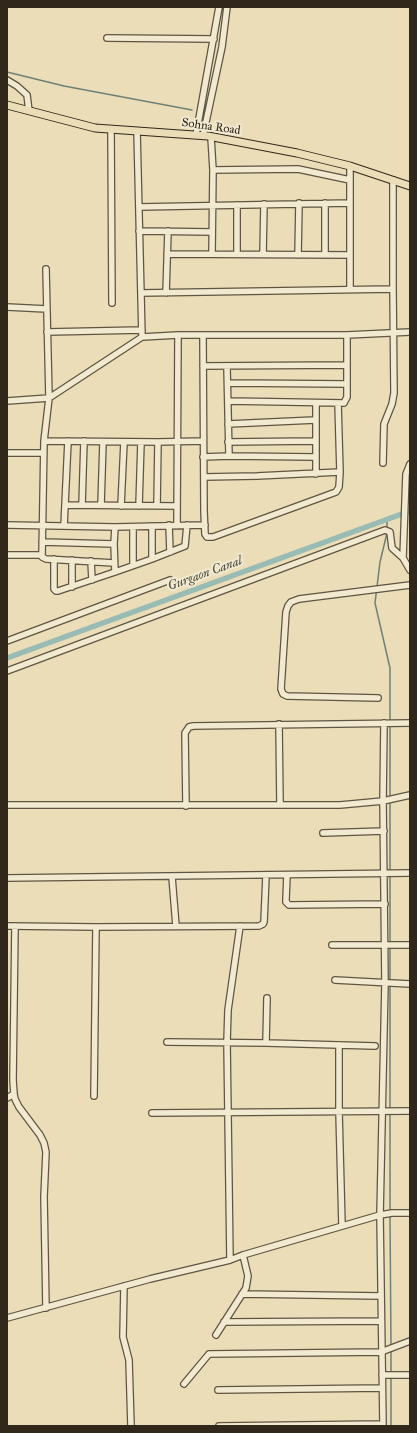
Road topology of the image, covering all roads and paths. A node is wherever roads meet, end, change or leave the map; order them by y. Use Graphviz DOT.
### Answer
graph roads {
  1 [pos="219,7"];
  2 [pos="227,7"];
  3 [pos="107,38"];
  4 [pos="214,39"];
  5 [pos="7,80"];
  6 [pos="7,105"];
  7 [pos="29,111"];
  8 [pos="199,118"];
  9 [pos="206,120"];
  10 [pos="111,130"];
  11 [pos="137,131"];
  12 [pos="199,136"];
  13 [pos="211,137"];
  14 [pos="350,166"];
  15 [pos="213,170"];
  16 [pos="350,180"];
  17 [pos="394,180"];
  18 [pos="410,186"];
  19 [pos="325,203"];
  20 [pos="350,203"];
  21 [pos="237,204"];
  22 [pos="264,204"];
  23 [pos="300,204"];
  24 [pos="213,205"];
  25 [pos="139,206"];
  26 [pos="139,231"];
  27 [pos="168,231"];
  28 [pos="212,232"];
  29 [pos="167,254"];
  30 [pos="212,254"];
  31 [pos="237,254"];
  32 [pos="263,254"];
  33 [pos="298,255"];
  34 [pos="325,255"];
  35 [pos="350,255"];
  36 [pos="46,269"];
  37 [pos="350,289"];
  38 [pos="393,289"];
  39 [pos="141,293"];
  40 [pos="166,293"];
  41 [pos="112,303"];
  42 [pos="7,307"];
  43 [pos="47,309"];
  44 [pos="142,330"];
  45 [pos="47,332"];
  46 [pos="410,332"];
  47 [pos="394,333"];
  48 [pos="347,335"];
  49 [pos="178,336"];
  50 [pos="203,336"];
  51 [pos="142,337"];
  52 [pos="347,365"];
  53 [pos="203,366"];
  54 [pos="227,367"];
  55 [pos="228,383"];
  56 [pos="347,384"];
  57 [pos="49,398"];
  58 [pos="7,401"];
  59 [pos="228,401"];
  60 [pos="316,403"];
  61 [pos="338,403"];
  62 [pos="315,420"];
  63 [pos="228,424"];
  64 [pos="44,441"];
  65 [pos="68,441"];
  66 [pos="84,441"];
  67 [pos="203,441"];
  68 [pos="315,441"];
  69 [pos="103,442"];
  70 [pos="124,442"];
  71 [pos="142,442"];
  72 [pos="158,442"];
  73 [pos="177,442"];
  74 [pos="228,442"];
  75 [pos="7,453"];
  76 [pos="43,453"];
  77 [pos="229,456"];
  78 [pos="203,457"];
  79 [pos="315,457"];
  80 [pos="383,463"];
  81 [pos="410,464"];
  82 [pos="340,472"];
  83 [pos="316,474"];
  84 [pos="204,477"];
  85 [pos="65,505"];
  86 [pos="82,505"];
  87 [pos="100,505"];
  88 [pos="121,506"];
  89 [pos="139,506"];
  90 [pos="157,506"];
  91 [pos="176,506"];
  92 [pos="7,525"];
  93 [pos="43,525"];
  94 [pos="169,525"];
  95 [pos="177,525"];
  96 [pos="187,525"];
  97 [pos="205,525"];
  98 [pos="64,526"];
  99 [pos="133,526"];
  100 [pos="152,526"];
  101 [pos="115,527"];
  102 [pos="42,542"];
  103 [pos="114,544"];
  104 [pos="170,552"];
  105 [pos="7,555"];
  106 [pos="41,555"];
  107 [pos="403,558"];
  108 [pos="54,559"];
  109 [pos="152,559"];
  110 [pos="72,560"];
  111 [pos="91,561"];
  112 [pos="114,563"];
  113 [pos="133,565"];
  114 [pos="410,570"];
  115 [pos="115,572"];
  116 [pos="92,580"];
  117 [pos="170,580"];
  118 [pos="410,585"];
  119 [pos="72,587"];
  120 [pos="7,641"];
  121 [pos="7,671"];
  122 [pos="378,698"];
  123 [pos="410,722"];
  124 [pos="389,723"];
  125 [pos="279,724"];
  126 [pos="410,795"];
  127 [pos="388,800"];
  128 [pos="7,805"];
  129 [pos="280,805"];
  130 [pos="186,806"];
  131 [pos="384,831"];
  132 [pos="323,832"];
  133 [pos="410,873"];
  134 [pos="389,874"];
  135 [pos="287,875"];
  136 [pos="172,876"];
  137 [pos="266,876"];
  138 [pos="7,878"];
  139 [pos="385,904"];
  140 [pos="7,926"];
  141 [pos="15,926"];
  142 [pos="176,926"];
  143 [pos="240,926"];
  144 [pos="96,927"];
  145 [pos="332,945"];
  146 [pos="389,945"];
  147 [pos="410,945"];
  148 [pos="335,980"];
  149 [pos="389,983"];
  150 [pos="410,984"];
  151 [pos="266,998"];
  152 [pos="167,1042"];
  153 [pos="227,1042"];
  154 [pos="266,1042"];
  155 [pos="339,1045"];
  156 [pos="375,1046"];
  157 [pos="14,1094"];
  158 [pos="94,1096"];
  159 [pos="7,1098"];
  160 [pos="382,1110"];
  161 [pos="410,1111"];
  162 [pos="339,1112"];
  163 [pos="152,1113"];
  164 [pos="227,1113"];
  165 [pos="410,1213"];
  166 [pos="380,1215"];
  167 [pos="342,1226"];
  168 [pos="243,1255"];
  169 [pos="230,1260"];
  170 [pos="124,1286"];
  171 [pos="242,1294"];
  172 [pos="380,1296"];
  173 [pos="46,1308"];
  174 [pos="7,1318"];
  175 [pos="381,1321"];
  176 [pos="224,1322"];
  177 [pos="216,1335"];
  178 [pos="410,1341"];
  179 [pos="387,1350"];
  180 [pos="388,1375"];
  181 [pos="410,1376"];
  182 [pos="184,1384"];
  183 [pos="382,1388"];
  184 [pos="218,1390"];
  185 [pos="131,1426"];
  186 [pos="219,1426"];
  1 -- 4 [label="street"];
  2 -- 9 [label="street"];
  3 -- 4 [label="street"];
  4 -- 8 [label="street"];
  5 -- 7 [label="street"];
  6 -- 7 [label="main road, Sohna Road"];
  7 -- 10 [label="main road, Sohna Road"];
  8 -- 9 [label="street"];
  8 -- 12 [label="street"];
  9 -- 12 [label="street"];
  10 -- 11 [label="main road, Sohna Road"];
  10 -- 41 [label="street"];
  11 -- 12 [label="main road, Sohna Road"];
  11 -- 25 [label="street"];
  12 -- 13 [label="main road, Sohna Road"];
  13 -- 14 [label="main road, Sohna Road"];
  13 -- 15 [label="street"];
  14 -- 16 [label="street"];
  14 -- 17 [label="main road, Sohna Road"];
  15 -- 16 [label="street"];
  15 -- 24 [label="street"];
  16 -- 20 [label="street"];
  17 -- 18 [label="main road, Sohna Road"];
  17 -- 38 [label="street"];
  19 -- 20 [label="street"];
  19 -- 23 [label="street"];
  19 -- 34 [label="street"];
  20 -- 35 [label="street"];
  21 -- 22 [label="street"];
  21 -- 24 [label="street"];
  21 -- 31 [label="street"];
  22 -- 23 [label="street"];
  22 -- 32 [label="street"];
  23 -- 33 [label="street"];
  24 -- 25 [label="street"];
  24 -- 28 [label="street"];
  25 -- 26 [label="street"];
  26 -- 27 [label="street"];
  26 -- 39 [label="street"];
  27 -- 28 [label="street"];
  27 -- 29 [label="street"];
  28 -- 30 [label="street"];
  29 -- 30 [label="street"];
  29 -- 40 [label="street"];
  30 -- 31 [label="street"];
  31 -- 32 [label="street"];
  32 -- 33 [label="street"];
  33 -- 34 [label="street"];
  34 -- 35 [label="street"];
  35 -- 37 [label="street"];
  36 -- 43 [label="street"];
  37 -- 38 [label="street"];
  37 -- 40 [label="street"];
  38 -- 47 [label="street"];
  39 -- 40 [label="street"];
  39 -- 44 [label="street"];
  42 -- 43 [label="street"];
  43 -- 45 [label="street"];
  44 -- 45 [label="street"];
  44 -- 51 [label="street"];
  45 -- 57 [label="street"];
  46 -- 47 [label="street"];
  47 -- 48 [label="street"];
  47 -- 80 [label="street"];
  48 -- 50 [label="street"];
  48 -- 52 [label="street"];
  49 -- 50 [label="street"];
  49 -- 51 [label="street"];
  49 -- 73 [label="street"];
  50 -- 53 [label="street"];
  51 -- 57 [label="street"];
  52 -- 54 [label="street"];
  52 -- 56 [label="street"];
  53 -- 54 [label="street"];
  53 -- 67 [label="street"];
  54 -- 55 [label="street"];
  55 -- 56 [label="street"];
  55 -- 59 [label="street"];
  56 -- 61 [label="street"];
  57 -- 58 [label="street"];
  57 -- 64 [label="street"];
  59 -- 60 [label="street"];
  59 -- 63 [label="street"];
  60 -- 61 [label="street"];
  60 -- 62 [label="street"];
  61 -- 82 [label="street"];
  62 -- 63 [label="street"];
  62 -- 68 [label="street"];
  63 -- 74 [label="street"];
  64 -- 65 [label="street"];
  64 -- 76 [label="street"];
  65 -- 66 [label="street"];
  65 -- 85 [label="street"];
  66 -- 69 [label="street"];
  66 -- 86 [label="street"];
  67 -- 73 [label="street"];
  67 -- 78 [label="street"];
  68 -- 74 [label="street"];
  68 -- 79 [label="street"];
  69 -- 70 [label="street"];
  69 -- 87 [label="street"];
  70 -- 71 [label="street"];
  70 -- 88 [label="street"];
  71 -- 72 [label="street"];
  71 -- 89 [label="street"];
  72 -- 73 [label="street"];
  72 -- 90 [label="street"];
  73 -- 91 [label="street"];
  74 -- 77 [label="street"];
  75 -- 76 [label="street"];
  76 -- 93 [label="street"];
  77 -- 78 [label="street"];
  77 -- 79 [label="street"];
  78 -- 84 [label="street"];
  79 -- 83 [label="street"];
  81 -- 107 [label="street"];
  82 -- 83 [label="street"];
  82 -- 97 [label="street"];
  83 -- 84 [label="street"];
  84 -- 97 [label="street"];
  85 -- 86 [label="street"];
  85 -- 98 [label="street"];
  86 -- 87 [label="street"];
  87 -- 88 [label="street"];
  88 -- 89 [label="street"];
  89 -- 90 [label="street"];
  90 -- 91 [label="street"];
  91 -- 95 [label="street"];
  92 -- 93 [label="street"];
  93 -- 98 [label="street"];
  93 -- 102 [label="street"];
  94 -- 95 [label="street"];
  94 -- 100 [label="street"];
  94 -- 104 [label="street"];
  95 -- 96 [label="street"];
  96 -- 97 [label="street"];
  96 -- 104 [label="street"];
  98 -- 101 [label="street"];
  99 -- 100 [label="street"];
  99 -- 101 [label="street"];
  99 -- 113 [label="street"];
  100 -- 109 [label="street"];
  101 -- 103 [label="street"];
  102 -- 103 [label="street"];
  102 -- 106 [label="street"];
  103 -- 112 [label="street"];
  104 -- 109 [label="street"];
  105 -- 106 [label="street"];
  106 -- 108 [label="street"];
  107 -- 114 [label="street"];
  107 -- 121 [label="street"];
  108 -- 110 [label="street"];
  108 -- 119 [label="street"];
  109 -- 113 [label="street"];
  110 -- 111 [label="street"];
  110 -- 119 [label="street"];
  111 -- 112 [label="street"];
  111 -- 116 [label="street"];
  112 -- 115 [label="street"];
  113 -- 115 [label="street"];
  115 -- 116 [label="street"];
  116 -- 119 [label="street"];
  117 -- 120 [label="street"];
  118 -- 122 [label="street"];
  123 -- 124 [label="street"];
  124 -- 125 [label="street"];
  124 -- 127 [label="street"];
  125 -- 129 [label="street"];
  125 -- 130 [label="street"];
  126 -- 127 [label="street"];
  127 -- 129 [label="street"];
  127 -- 131 [label="street"];
  128 -- 130 [label="street"];
  129 -- 130 [label="street"];
  131 -- 132 [label="street"];
  131 -- 134 [label="street"];
  133 -- 134 [label="street"];
  134 -- 135 [label="street"];
  134 -- 139 [label="street"];
  135 -- 137 [label="street"];
  135 -- 139 [label="street"];
  136 -- 137 [label="street"];
  136 -- 138 [label="street"];
  136 -- 142 [label="street"];
  137 -- 143 [label="street"];
  139 -- 146 [label="street"];
  140 -- 141 [label="street"];
  141 -- 144 [label="street"];
  141 -- 157 [label="street"];
  142 -- 143 [label="street"];
  142 -- 144 [label="street"];
  143 -- 153 [label="street"];
  144 -- 158 [label="street"];
  145 -- 146 [label="street"];
  146 -- 147 [label="street"];
  146 -- 149 [label="street"];
  148 -- 149 [label="street"];
  149 -- 150 [label="street"];
  149 -- 160 [label="street"];
  151 -- 154 [label="street"];
  152 -- 153 [label="street"];
  153 -- 154 [label="street"];
  153 -- 164 [label="street"];
  154 -- 155 [label="street"];
  155 -- 156 [label="street"];
  155 -- 162 [label="street"];
  157 -- 159 [label="street"];
  157 -- 173 [label="street"];
  160 -- 161 [label="street"];
  160 -- 162 [label="street"];
  160 -- 166 [label="street"];
  162 -- 164 [label="street"];
  162 -- 167 [label="street"];
  163 -- 164 [label="street"];
  164 -- 169 [label="street"];
  165 -- 166 [label="street"];
  166 -- 167 [label="street"];
  166 -- 172 [label="street"];
  167 -- 168 [label="street"];
  168 -- 169 [label="street"];
  168 -- 171 [label="street"];
  169 -- 170 [label="street"];
  170 -- 173 [label="street"];
  170 -- 185 [label="street"];
  171 -- 172 [label="street"];
  171 -- 176 [label="street"];
  172 -- 175 [label="street"];
  173 -- 174 [label="street"];
  175 -- 176 [label="street"];
  175 -- 179 [label="street"];
  176 -- 177 [label="street"];
  178 -- 179 [label="street"];
  179 -- 180 [label="street"];
  179 -- 182 [label="street"];
  180 -- 181 [label="street"];
  180 -- 183 [label="street"];
  183 -- 184 [label="street"];
  183 -- 186 [label="street"];
}
